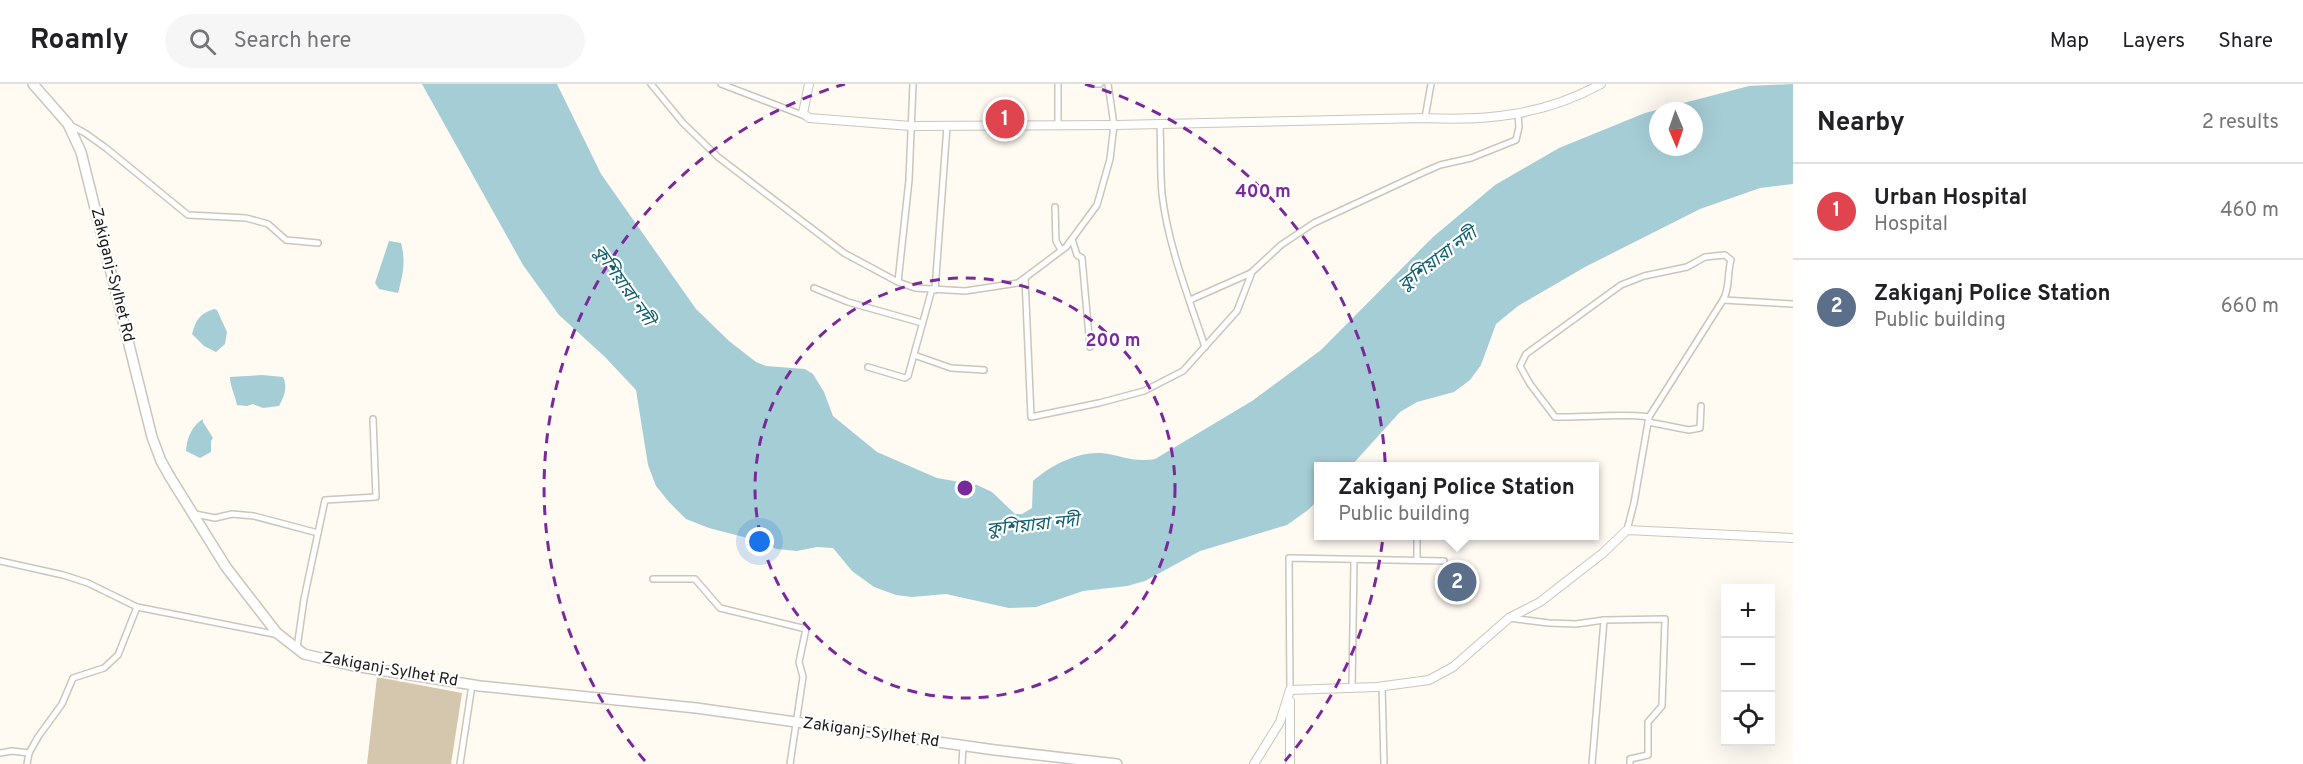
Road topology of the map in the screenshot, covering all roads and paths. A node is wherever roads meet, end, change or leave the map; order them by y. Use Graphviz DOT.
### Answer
graph roads {
  1 [pos="33,84"];
  2 [pos="651,84"];
  3 [pos="721,84"];
  4 [pos="809,84"];
  5 [pos="913,84"];
  6 [pos="1058,84"];
  7 [pos="1091,84"];
  8 [pos="1100,84"];
  9 [pos="1108,84"];
  10 [pos="1431,84"];
  11 [pos="1601,84"];
  12 [pos="1518,114"];
  13 [pos="805,116"];
  14 [pos="1425,118"];
  15 [pos="68,124"];
  16 [pos="1160,124"];
  17 [pos="1114,125"];
  18 [pos="911,126"];
  19 [pos="946,126"];
  20 [pos="1058,126"];
  21 [pos="1054,207"];
  22 [pos="1072,239"];
  23 [pos="318,243"];
  24 [pos="1061,250"];
  25 [pos="1252,272"];
  26 [pos="1025,278"];
  27 [pos="898,282"];
  28 [pos="814,288"];
  29 [pos="933,289"];
  30 [pos="1190,300"];
  31 [pos="1723,300"];
  32 [pos="1793,304"];
  33 [pos="922,323"];
  34 [pos="1090,347"];
  35 [pos="1205,347"];
  36 [pos="914,355"];
  37 [pos="868,367"];
  38 [pos="984,370"];
  39 [pos="1701,406"];
  40 [pos="374,419"];
  41 [pos="1648,419"];
  42 [pos="193,514"];
  43 [pos="1627,530"];
  44 [pos="318,533"];
  45 [pos="1793,538"];
  46 [pos="1417,540"];
  47 [pos="1417,559"];
  48 [pos="1354,560"];
  49 [pos="0,561"];
  50 [pos="1444,561"];
  51 [pos="653,579"];
  52 [pos="137,607"];
  53 [pos="1509,618"];
  54 [pos="1604,620"];
  55 [pos="280,635"];
  56 [pos="296,649"];
  57 [pos="472,685"];
  58 [pos="1383,686"];
  59 [pos="1352,688"];
  60 [pos="1290,690"];
  61 [pos="797,723"];
  62 [pos="963,746"];
  63 [pos="0,753"];
  64 [pos="29,753"];
  65 [pos="1041,760"];
  66 [pos="27,764"];
  67 [pos="460,764"];
  68 [pos="789,764"];
  69 [pos="962,764"];
  70 [pos="1117,764"];
  71 [pos="1254,764"];
  72 [pos="1290,764"];
  73 [pos="1384,764"];
  74 [pos="1592,764"];
  75 [pos="1630,764"];
  1 -- 15 [label="main road, Zakiganj-Sylhet Rd"];
  2 -- 27 [label="street"];
  3 -- 13 [label="street"];
  4 -- 13 [label="street"];
  5 -- 18 [label="street"];
  6 -- 20 [label="street"];
  7 -- 8 [label="street"];
  9 -- 17 [label="street"];
  10 -- 14 [label="street"];
  11 -- 12 [label="street"];
  12 -- 14 [label="street"];
  12 -- 25 [label="street"];
  13 -- 18 [label="street"];
  14 -- 16 [label="street"];
  15 -- 23 [label="street"];
  15 -- 42 [label="main road, Zakiganj-Sylhet Rd"];
  16 -- 17 [label="street"];
  16 -- 30 [label="street"];
  17 -- 20 [label="street"];
  17 -- 22 [label="street"];
  18 -- 19 [label="street"];
  18 -- 27 [label="street"];
  19 -- 20 [label="street"];
  19 -- 29 [label="street"];
  21 -- 24 [label="street"];
  22 -- 24 [label="street"];
  22 -- 34 [label="street"];
  24 -- 26 [label="street"];
  25 -- 30 [label="street"];
  25 -- 35 [label="street"];
  26 -- 29 [label="street"];
  26 -- 35 [label="street"];
  27 -- 29 [label="street"];
  28 -- 33 [label="street"];
  29 -- 33 [label="street"];
  30 -- 35 [label="street"];
  31 -- 32 [label="street"];
  31 -- 41 [label="street"];
  31 -- 41 [label="street"];
  33 -- 36 [label="street"];
  36 -- 37 [label="street"];
  36 -- 38 [label="street"];
  39 -- 41 [label="street"];
  40 -- 44 [label="street"];
  41 -- 43 [label="street"];
  42 -- 44 [label="street"];
  42 -- 55 [label="main road, Zakiganj-Sylhet Rd"];
  43 -- 45 [label="street"];
  43 -- 53 [label="street"];
  44 -- 56 [label="street"];
  46 -- 47 [label="street"];
  47 -- 48 [label="street"];
  47 -- 50 [label="street"];
  48 -- 59 [label="street"];
  48 -- 60 [label="street"];
  49 -- 52 [label="street"];
  51 -- 61 [label="street"];
  52 -- 55 [label="street"];
  52 -- 64 [label="street"];
  53 -- 54 [label="street"];
  53 -- 58 [label="street"];
  54 -- 74 [label="street"];
  54 -- 75 [label="street"];
  55 -- 56 [label="main road, Zakiganj-Sylhet Rd"];
  56 -- 57 [label="main road, Zakiganj-Sylhet Rd"];
  57 -- 61 [label="main road, Zakiganj-Sylhet Rd"];
  57 -- 67 [label="street"];
  58 -- 59 [label="street"];
  58 -- 73 [label="street"];
  59 -- 60 [label="street"];
  60 -- 71 [label="street"];
  60 -- 72 [label="street"];
  61 -- 62 [label="main road, Zakiganj-Sylhet Rd"];
  61 -- 68 [label="street"];
  62 -- 65 [label="main road, Zakiganj-Sylhet Rd"];
  62 -- 69 [label="street"];
  63 -- 64 [label="street"];
  64 -- 66 [label="street"];
  65 -- 70 [label="main road, Zakiganj-Sylhet Rd"];
}
